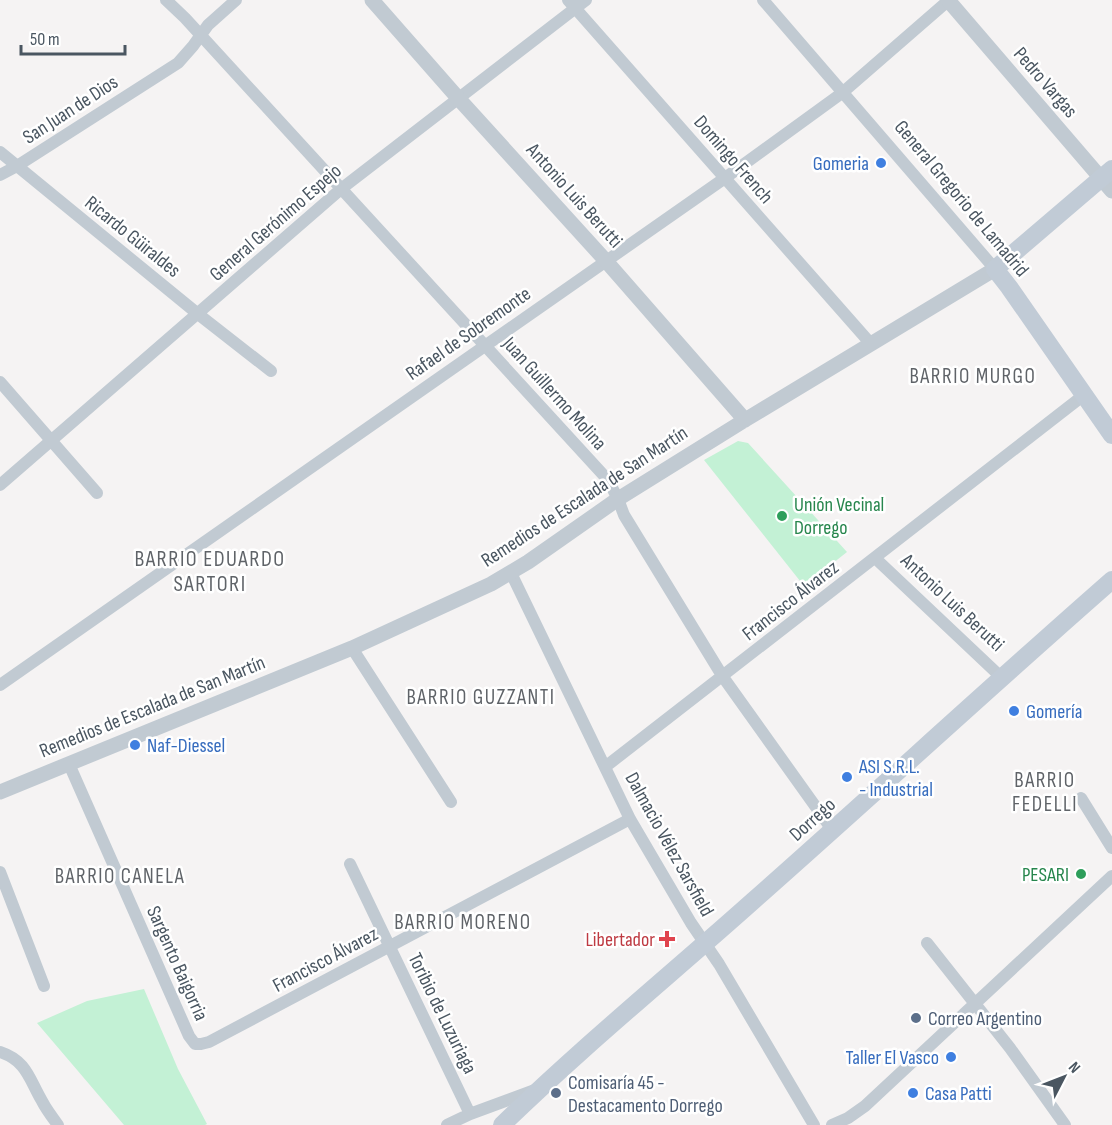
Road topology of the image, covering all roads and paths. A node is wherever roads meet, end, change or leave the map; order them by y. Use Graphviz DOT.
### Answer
graph roads {
  1 [pos="166,0"];
  2 [pos="236,0"];
  3 [pos="372,0"];
  4 [pos="586,0"];
  5 [pos="763,0"];
  6 [pos="949,0"];
  7 [pos="572,4"];
  8 [pos="200,35"];
  9 [pos="842,93"];
  10 [pos="458,98"];
  11 [pos="0,152"];
  12 [pos="17,166"];
  13 [pos="0,175"];
  14 [pos="724,178"];
  15 [pos="1108,179"];
  16 [pos="341,189"];
  17 [pos="606,261"];
  18 [pos="995,269"];
  19 [pos="198,314"];
  20 [pos="872,344"];
  21 [pos="486,345"];
  22 [pos="271,371"];
  23 [pos="0,382"];
  24 [pos="1084,395"];
  25 [pos="745,420"];
  26 [pos="1112,435"];
  27 [pos="52,441"];
  28 [pos="0,485"];
  29 [pos="98,493"];
  30 [pos="618,499"];
  31 [pos="875,558"];
  32 [pos="511,573"];
  33 [pos="1112,580"];
  34 [pos="352,648"];
  35 [pos="723,677"];
  36 [pos="1001,677"];
  37 [pos="0,685"];
  38 [pos="69,764"];
  39 [pos="605,767"];
  40 [pos="0,792"];
  41 [pos="1081,798"];
  42 [pos="451,802"];
  43 [pos="630,819"];
  44 [pos="833,831"];
  45 [pos="1112,848"];
  46 [pos="350,864"];
  47 [pos="0,872"];
  48 [pos="1112,876"];
  49 [pos="927,943"];
  50 [pos="705,944"];
  51 [pos="389,947"];
  52 [pos="44,986"];
  53 [pos="975,1003"];
  54 [pos="195,1044"];
  55 [pos="0,1052"];
  56 [pos="539,1089"];
  57 [pos="470,1114"];
  58 [pos="58,1125"];
  59 [pos="447,1125"];
  60 [pos="502,1125"];
  61 [pos="814,1125"];
  62 [pos="832,1125"];
  63 [pos="1065,1125"];
  1 -- 8 [label="street, Juan Guillermo Molina"];
  2 -- 8 [label="street, San Juan de Dios"];
  3 -- 10 [label="street, Antonio Luis Berutti"];
  4 -- 7 [label="street, General Gerónimo Espejo"];
  5 -- 9 [label="street, General Gregorio de Lamadrid"];
  6 -- 9 [label="street, Rafael de Sobremonte"];
  6 -- 15 [label="street, Pedro Vargas"];
  7 -- 10 [label="street, General Gerónimo Espejo"];
  7 -- 14 [label="street, Domingo French"];
  8 -- 12 [label="street, San Juan de Dios"];
  8 -- 16 [label="street, Juan Guillermo Molina"];
  9 -- 14 [label="street, Rafael de Sobremonte"];
  9 -- 18 [label="street, General Gregorio de Lamadrid"];
  10 -- 16 [label="street, General Gerónimo Espejo"];
  10 -- 17 [label="street, Antonio Luis Berutti"];
  11 -- 12 [label="street, Ricardo Güiraldes"];
  12 -- 13 [label="street, San Juan de Dios"];
  12 -- 19 [label="street, Ricardo Güiraldes"];
  14 -- 17 [label="street, Rafael de Sobremonte"];
  14 -- 20 [label="street, Domingo French"];
  15 -- 18 [label="main road, Remedios de Escalada de San Martín"];
  16 -- 19 [label="street, General Gerónimo Espejo"];
  16 -- 21 [label="street, Juan Guillermo Molina"];
  17 -- 21 [label="street, Rafael de Sobremonte"];
  17 -- 25 [label="street, Antonio Luis Berutti"];
  18 -- 20 [label="street, Remedios de Escalada de San Martín"];
  18 -- 24 [label="main road, General Gregorio de Lamadrid"];
  19 -- 22 [label="street, Ricardo Güiraldes"];
  19 -- 27 [label="street, General Gerónimo Espejo"];
  20 -- 25 [label="street, Remedios de Escalada de San Martín"];
  21 -- 30 [label="street, Juan Guillermo Molina"];
  21 -- 37 [label="street, Rafael de Sobremonte"];
  23 -- 27 [label="street"];
  24 -- 26 [label="main road, General Gregorio de Lamadrid"];
  24 -- 31 [label="street, Francisco Álvarez"];
  25 -- 30 [label="street, Remedios de Escalada de San Martín"];
  27 -- 28 [label="street, General Gerónimo Espejo"];
  27 -- 29 [label="street"];
  30 -- 32 [label="street, Remedios de Escalada de San Martín"];
  30 -- 35 [label="street, Juan Guillermo Molina"];
  31 -- 35 [label="street, Francisco Álvarez"];
  31 -- 36 [label="street, Antonio Luis Berutti"];
  32 -- 34 [label="street, Remedios de Escalada de San Martín"];
  32 -- 39 [label="street, Dalmacio Vélez Sarsfield"];
  33 -- 36 [label="main road, Dorrego"];
  34 -- 38 [label="street, Remedios de Escalada de San Martín"];
  34 -- 42 [label="street"];
  35 -- 39 [label="street, Francisco Álvarez"];
  35 -- 44 [label="street, Juan Guillermo Molina"];
  36 -- 44 [label="main road, Dorrego"];
  38 -- 40 [label="street, Remedios de Escalada de San Martín"];
  38 -- 54 [label="street, Sargento Baigorria"];
  39 -- 43 [label="street, Dalmacio Vélez Sarsfield"];
  41 -- 45 [label="street"];
  43 -- 50 [label="street, Dalmacio Vélez Sarsfield"];
  43 -- 51 [label="street, Francisco Álvarez"];
  44 -- 50 [label="main road, Dorrego"];
  46 -- 51 [label="street, Toribio de Luzuriaga"];
  47 -- 52 [label="street"];
  48 -- 53 [label="street"];
  49 -- 53 [label="street"];
  50 -- 56 [label="main road, Dorrego"];
  50 -- 61 [label="street, Dalmacio Vélez Sarsfield"];
  51 -- 54 [label="street, Francisco Álvarez"];
  51 -- 57 [label="street, Toribio de Luzuriaga"];
  53 -- 62 [label="street"];
  53 -- 63 [label="street"];
  55 -- 58 [label="street"];
  56 -- 57 [label="street, Dorrego"];
  56 -- 60 [label="main road, Dorrego"];
  57 -- 59 [label="street, Dorrego"];
}
